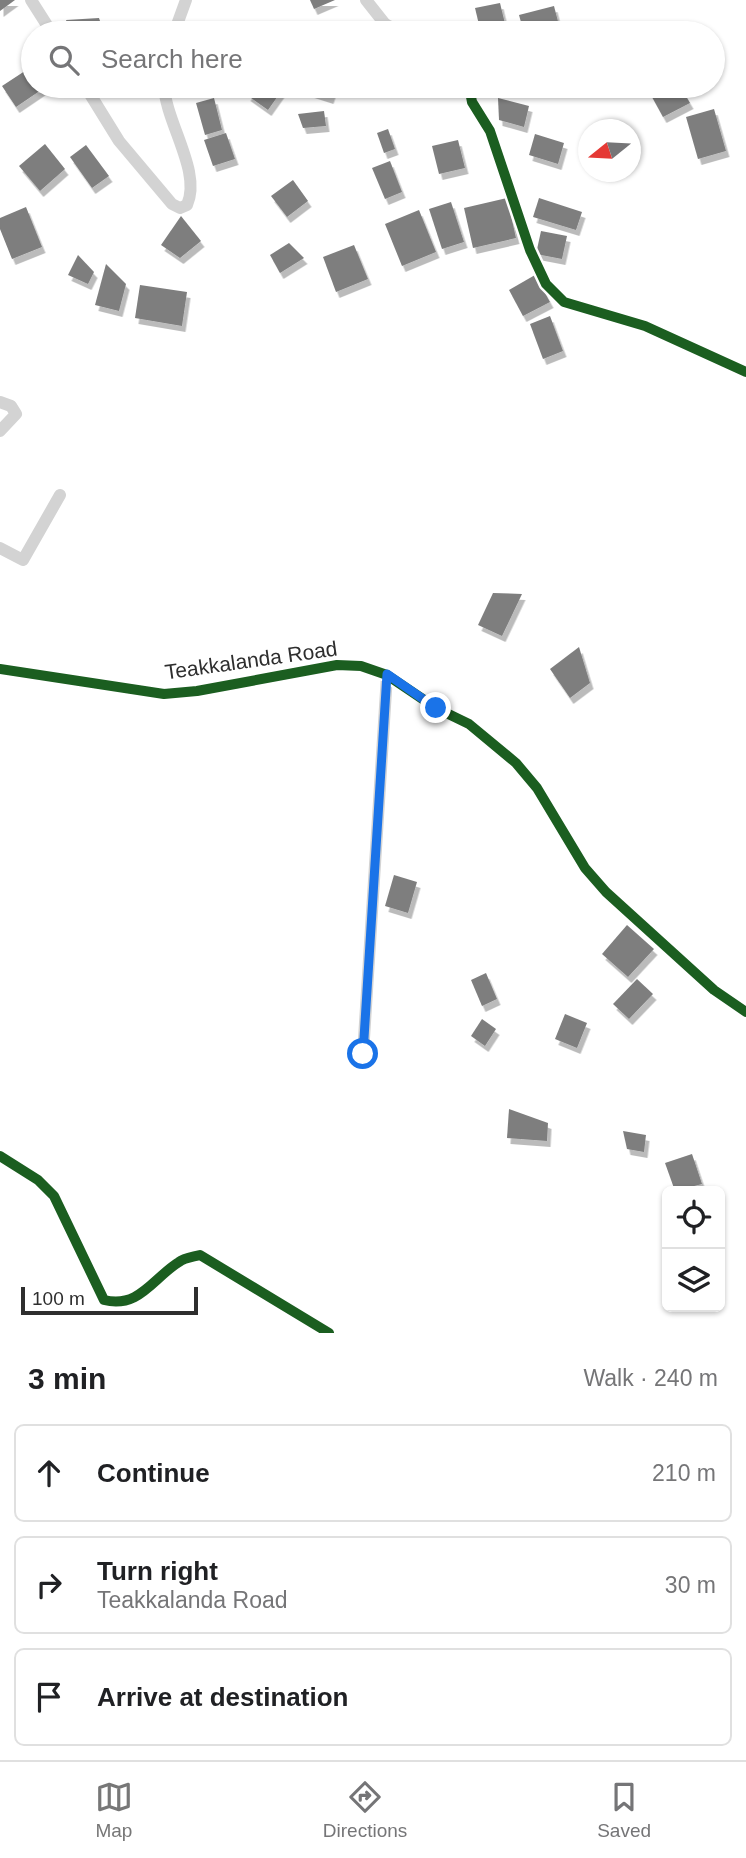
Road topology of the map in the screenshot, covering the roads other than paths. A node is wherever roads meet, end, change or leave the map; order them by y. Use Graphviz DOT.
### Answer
graph roads {
  1 [pos="31,0"];
  2 [pos="186,0"];
  3 [pos="366,0"];
  4 [pos="44,21"];
  5 [pos="178,21"];
  6 [pos="383,21"];
  7 [pos="92,98"];
  8 [pos="165,98"];
  9 [pos="471,98"];
  10 [pos="746,372"];
  11 [pos="0,402"];
  12 [pos="0,431"];
  13 [pos="60,495"];
  14 [pos="0,548"];
  15 [pos="0,668"];
  16 [pos="387,674"];
  17 [pos="746,1012"];
  18 [pos="363,1054"];
  19 [pos="0,1156"];
  20 [pos="329,1333"];
  1 -- 4 [label="street"];
  2 -- 5 [label="street"];
  3 -- 6 [label="street"];
  7 -- 8 [label="street"];
  9 -- 10 [label="street"];
  11 -- 12 [label="street"];
  13 -- 14 [label="street"];
  15 -- 16 [label="street, Teakkalanda Road"];
  16 -- 17 [label="street, Teakkalanda Road"];
  16 -- 18 [label="street"];
  19 -- 20 [label="street"];
}
